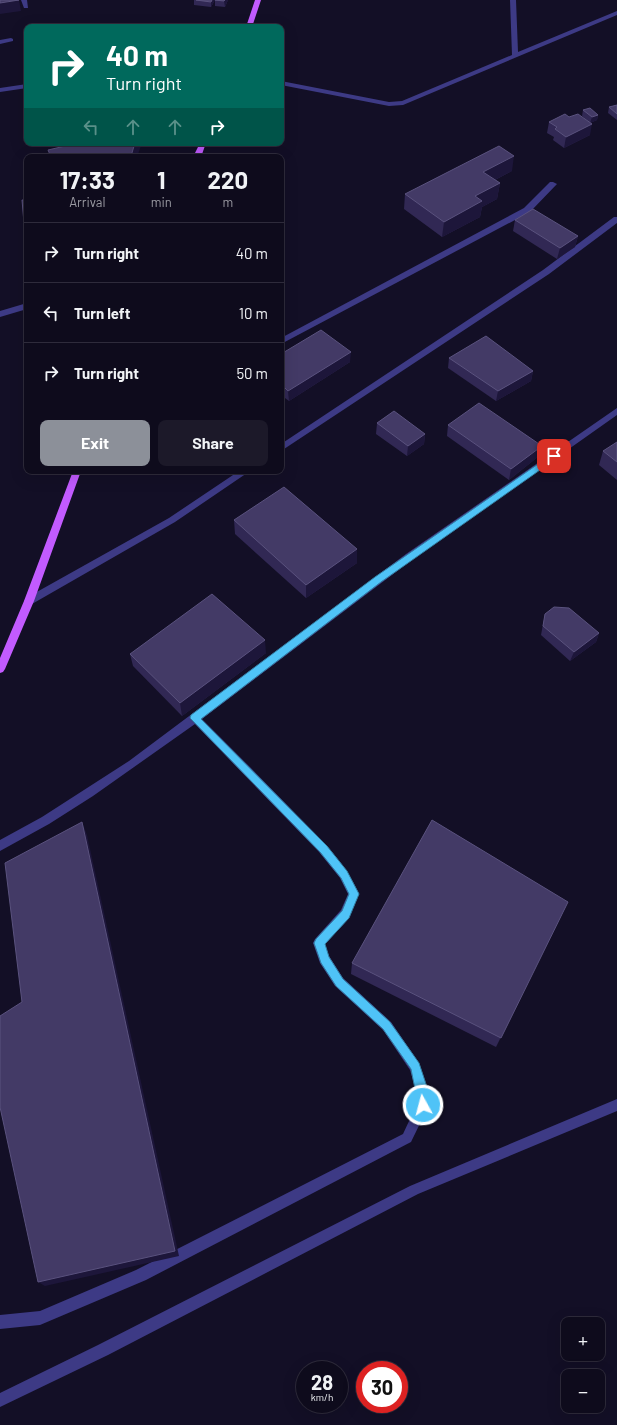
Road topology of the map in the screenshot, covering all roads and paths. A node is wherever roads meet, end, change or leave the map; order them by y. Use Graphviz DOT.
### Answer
graph roads {
  1 [pos="24,0"];
  2 [pos="258,0"];
  3 [pos="513,0"];
  4 [pos="26,7"];
  5 [pos="617,13"];
  6 [pos="250,24"];
  7 [pos="11,40"];
  8 [pos="0,42"];
  9 [pos="515,56"];
  10 [pos="284,84"];
  11 [pos="24,86"];
  12 [pos="0,90"];
  13 [pos="553,184"];
  14 [pos="617,220"];
  15 [pos="24,307"];
  16 [pos="0,314"];
  17 [pos="284,339"];
  18 [pos="617,411"];
  19 [pos="284,446"];
  20 [pos="76,474"];
  21 [pos="241,474"];
  22 [pos="29,601"];
  23 [pos="0,669"];
  24 [pos="195,718"];
  25 [pos="0,846"];
  26 [pos="617,1105"];
  27 [pos="0,1322"];
  28 [pos="0,1400"];
  1 -- 4 [label="street"];
  2 -- 6 [label="main road"];
  3 -- 9 [label="street"];
  5 -- 9 [label="street"];
  7 -- 8 [label="street"];
  9 -- 10 [label="street"];
  11 -- 12 [label="street"];
  13 -- 17 [label="street"];
  14 -- 19 [label="street"];
  15 -- 16 [label="street"];
  18 -- 24 [label="street"];
  20 -- 22 [label="main road"];
  21 -- 22 [label="street"];
  22 -- 23 [label="main road"];
  24 -- 25 [label="street"];
  24 -- 27 [label="street"];
  26 -- 28 [label="street"];
}
